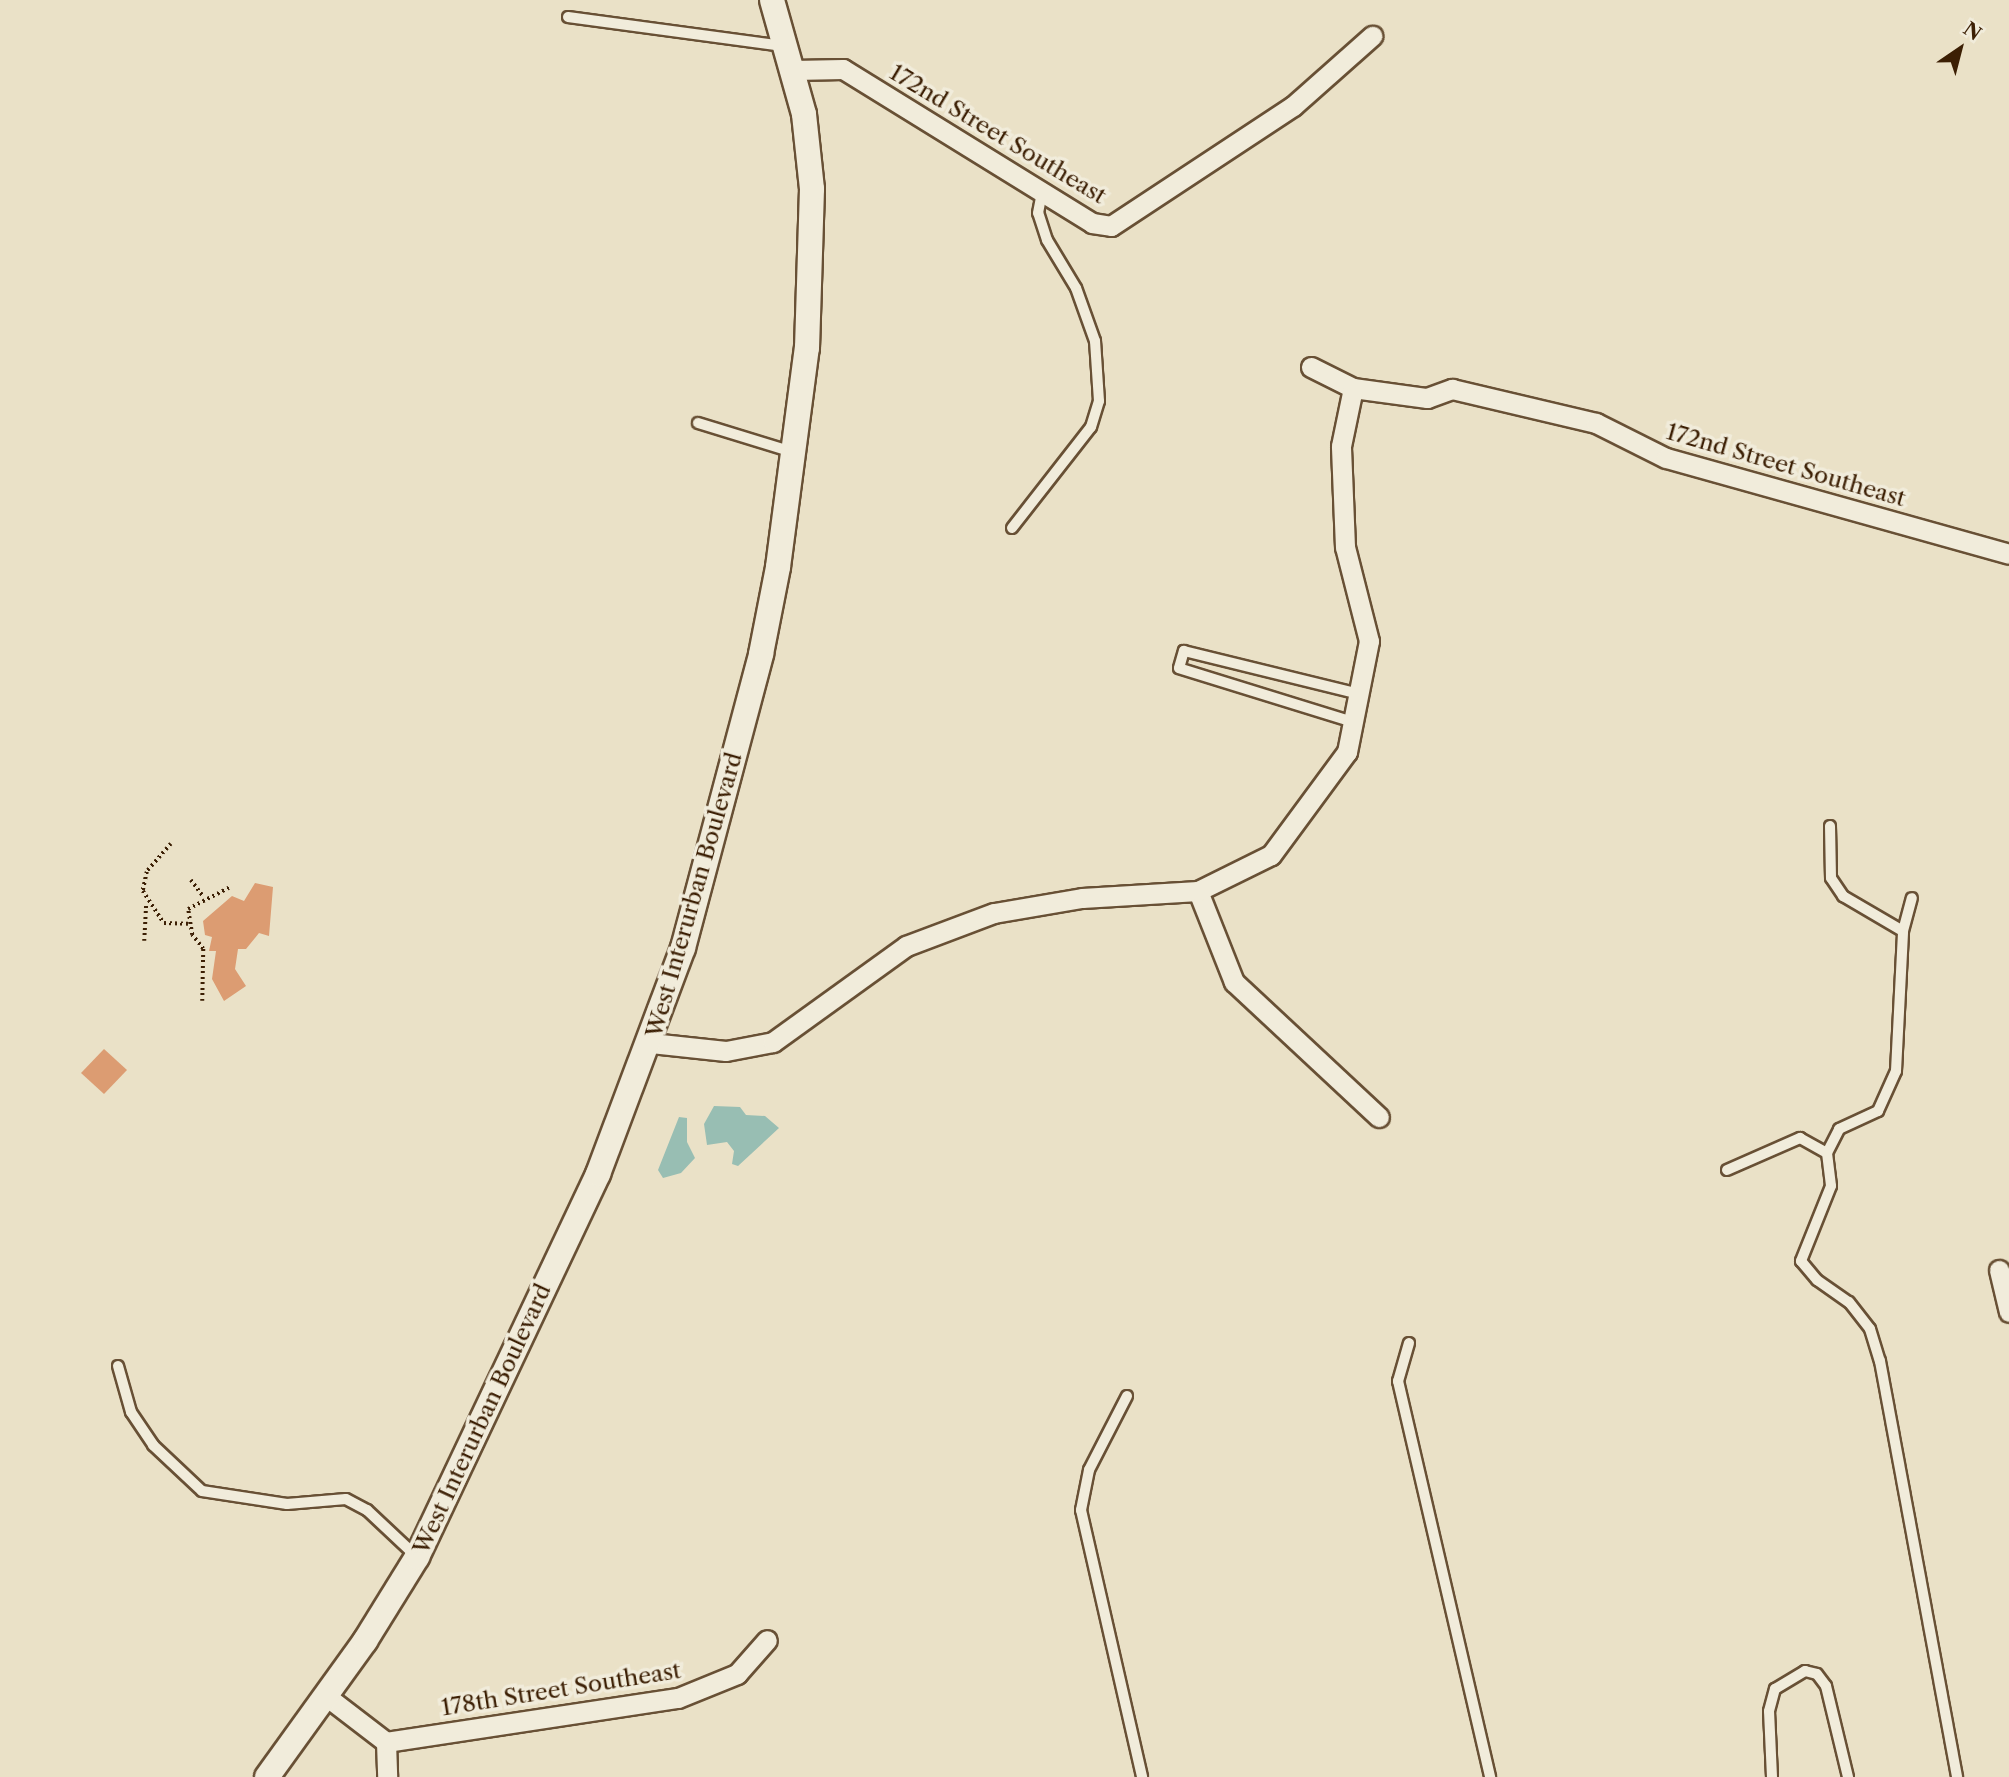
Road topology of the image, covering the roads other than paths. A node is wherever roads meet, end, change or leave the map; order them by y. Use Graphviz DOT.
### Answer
graph roads {
  1 [pos="772,0"];
  2 [pos="568,17"];
  3 [pos="1372,36"];
  4 [pos="790,58"];
  5 [pos="1042,192"];
  6 [pos="1311,367"];
  7 [pos="1353,388"];
  8 [pos="698,423"];
  9 [pos="793,452"];
  10 [pos="1012,528"];
  11 [pos="2009,554"];
  12 [pos="1359,694"];
  13 [pos="1353,722"];
  14 [pos="1830,826"];
  15 [pos="1198,891"];
  16 [pos="1912,898"];
  17 [pos="1903,931"];
  18 [pos="651,1043"];
  19 [pos="1379,1117"];
  20 [pos="1827,1153"];
  21 [pos="1727,1170"];
  22 [pos="1999,1270"];
  23 [pos="2009,1312"];
  24 [pos="1409,1343"];
  25 [pos="118,1366"];
  26 [pos="1127,1396"];
  27 [pos="417,1557"];
  28 [pos="767,1640"];
  29 [pos="326,1696"];
  30 [pos="386,1742"];
  31 [pos="267,1777"];
  32 [pos="387,1777"];
  33 [pos="1142,1777"];
  34 [pos="1490,1777"];
  35 [pos="1772,1777"];
  36 [pos="1848,1777"];
  37 [pos="1956,1777"];
  1 -- 4 [label="street, West Interurban Boulevard"];
  2 -- 4 [label="lane"];
  3 -- 5 [label="street, 172nd Street Southeast"];
  4 -- 5 [label="street, 172nd Street Southeast"];
  4 -- 9 [label="street, West Interurban Boulevard"];
  5 -- 10 [label="lane"];
  6 -- 7 [label="street, 172nd Street Southeast"];
  7 -- 11 [label="street, 172nd Street Southeast"];
  7 -- 12 [label="street"];
  8 -- 9 [label="lane"];
  9 -- 18 [label="street, West Interurban Boulevard"];
  12 -- 13 [label="street"];
  12 -- 13 [label="lane"];
  13 -- 15 [label="street"];
  14 -- 17 [label="lane"];
  15 -- 18 [label="street"];
  15 -- 19 [label="street"];
  16 -- 17 [label="lane"];
  17 -- 20 [label="lane"];
  18 -- 27 [label="street, West Interurban Boulevard"];
  20 -- 21 [label="lane"];
  20 -- 37 [label="lane"];
  22 -- 23 [label="street"];
  24 -- 34 [label="lane"];
  25 -- 27 [label="lane"];
  26 -- 33 [label="lane"];
  27 -- 29 [label="street, West Interurban Boulevard"];
  28 -- 30 [label="street, 178th Street Southeast"];
  29 -- 30 [label="street"];
  29 -- 31 [label="street, West Interurban Boulevard"];
  30 -- 32 [label="street"];
  35 -- 36 [label="lane"];
}
